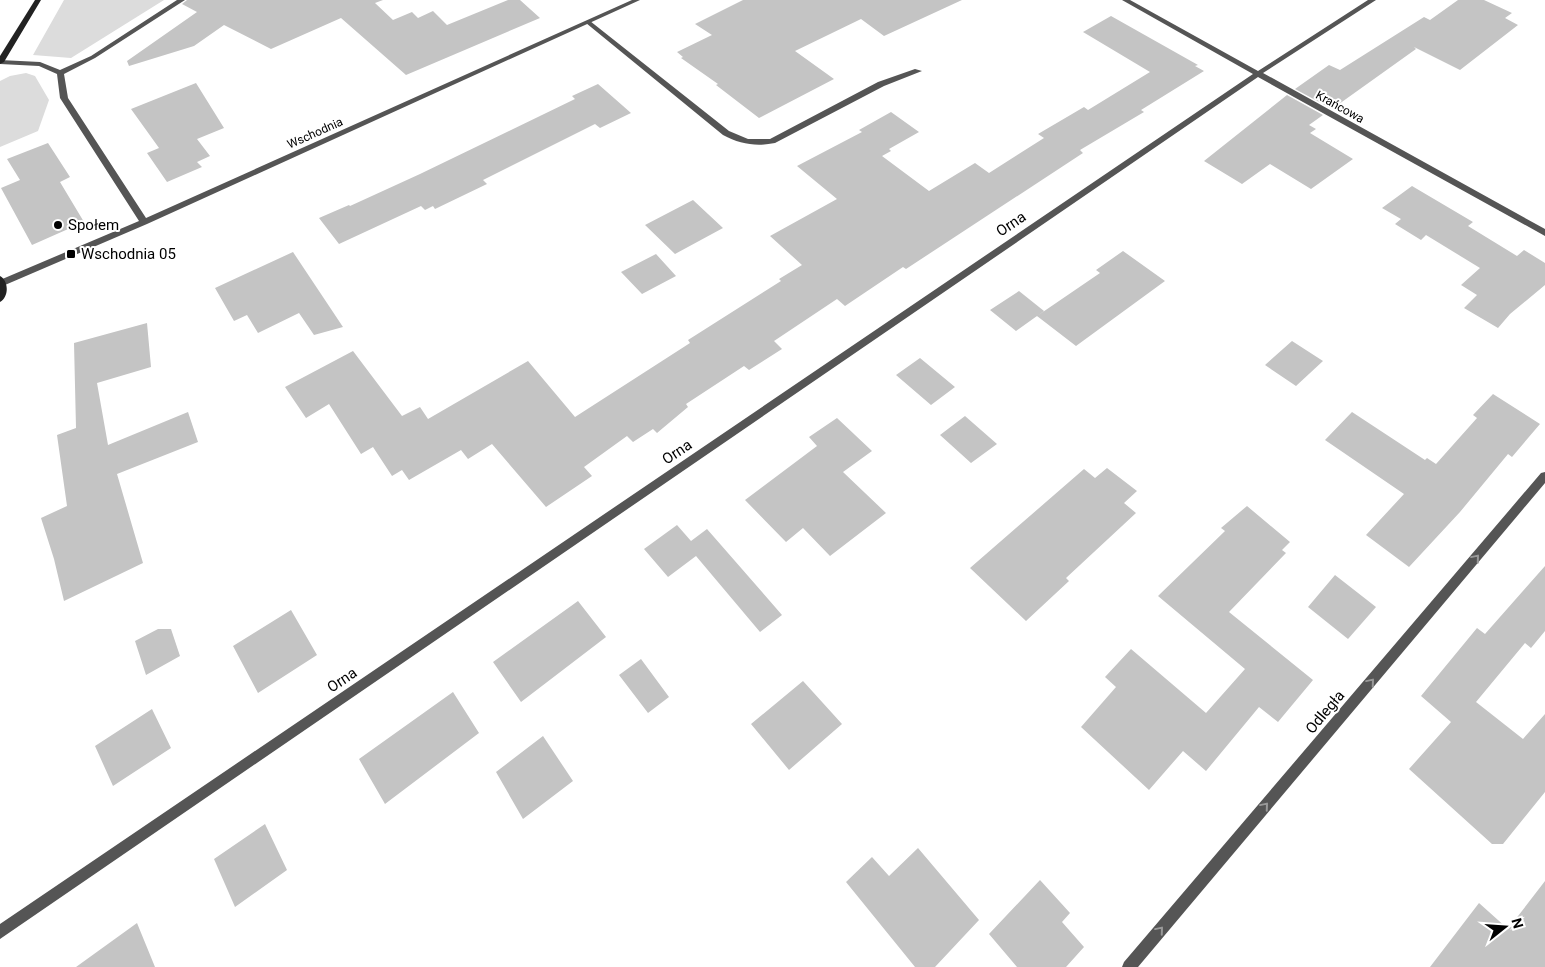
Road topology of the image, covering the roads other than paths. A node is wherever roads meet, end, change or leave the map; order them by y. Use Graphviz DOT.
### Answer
graph roads {
  1 [pos="38,0"];
  2 [pos="182,0"];
  3 [pos="637,0"];
  4 [pos="1125,0"];
  5 [pos="1372,0"];
  6 [pos="588,22"];
  7 [pos="0,62"];
  8 [pos="918,71"];
  9 [pos="60,73"];
  10 [pos="1257,74"];
  11 [pos="144,222"];
  12 [pos="1545,233"];
  13 [pos="1,281"];
  14 [pos="0,300"];
  15 [pos="1545,476"];
  16 [pos="0,932"];
  17 [pos="1129,967"];
  1 -- 7 [label="street"];
  2 -- 9 [label="street"];
  3 -- 6 [label="street, Wschodnia"];
  4 -- 10 [label="street, Krańcowa"];
  5 -- 10 [label="street, Orna"];
  6 -- 8 [label="street"];
  6 -- 11 [label="street, Wschodnia"];
  7 -- 9 [label="street"];
  9 -- 11 [label="street"];
  10 -- 12 [label="street, Krańcowa"];
  10 -- 16 [label="street, Orna"];
  11 -- 13 [label="street, Wschodnia"];
  13 -- 14 [label="street"];
  17 -- 15 [label="street, Odległa, one-way"];
}
